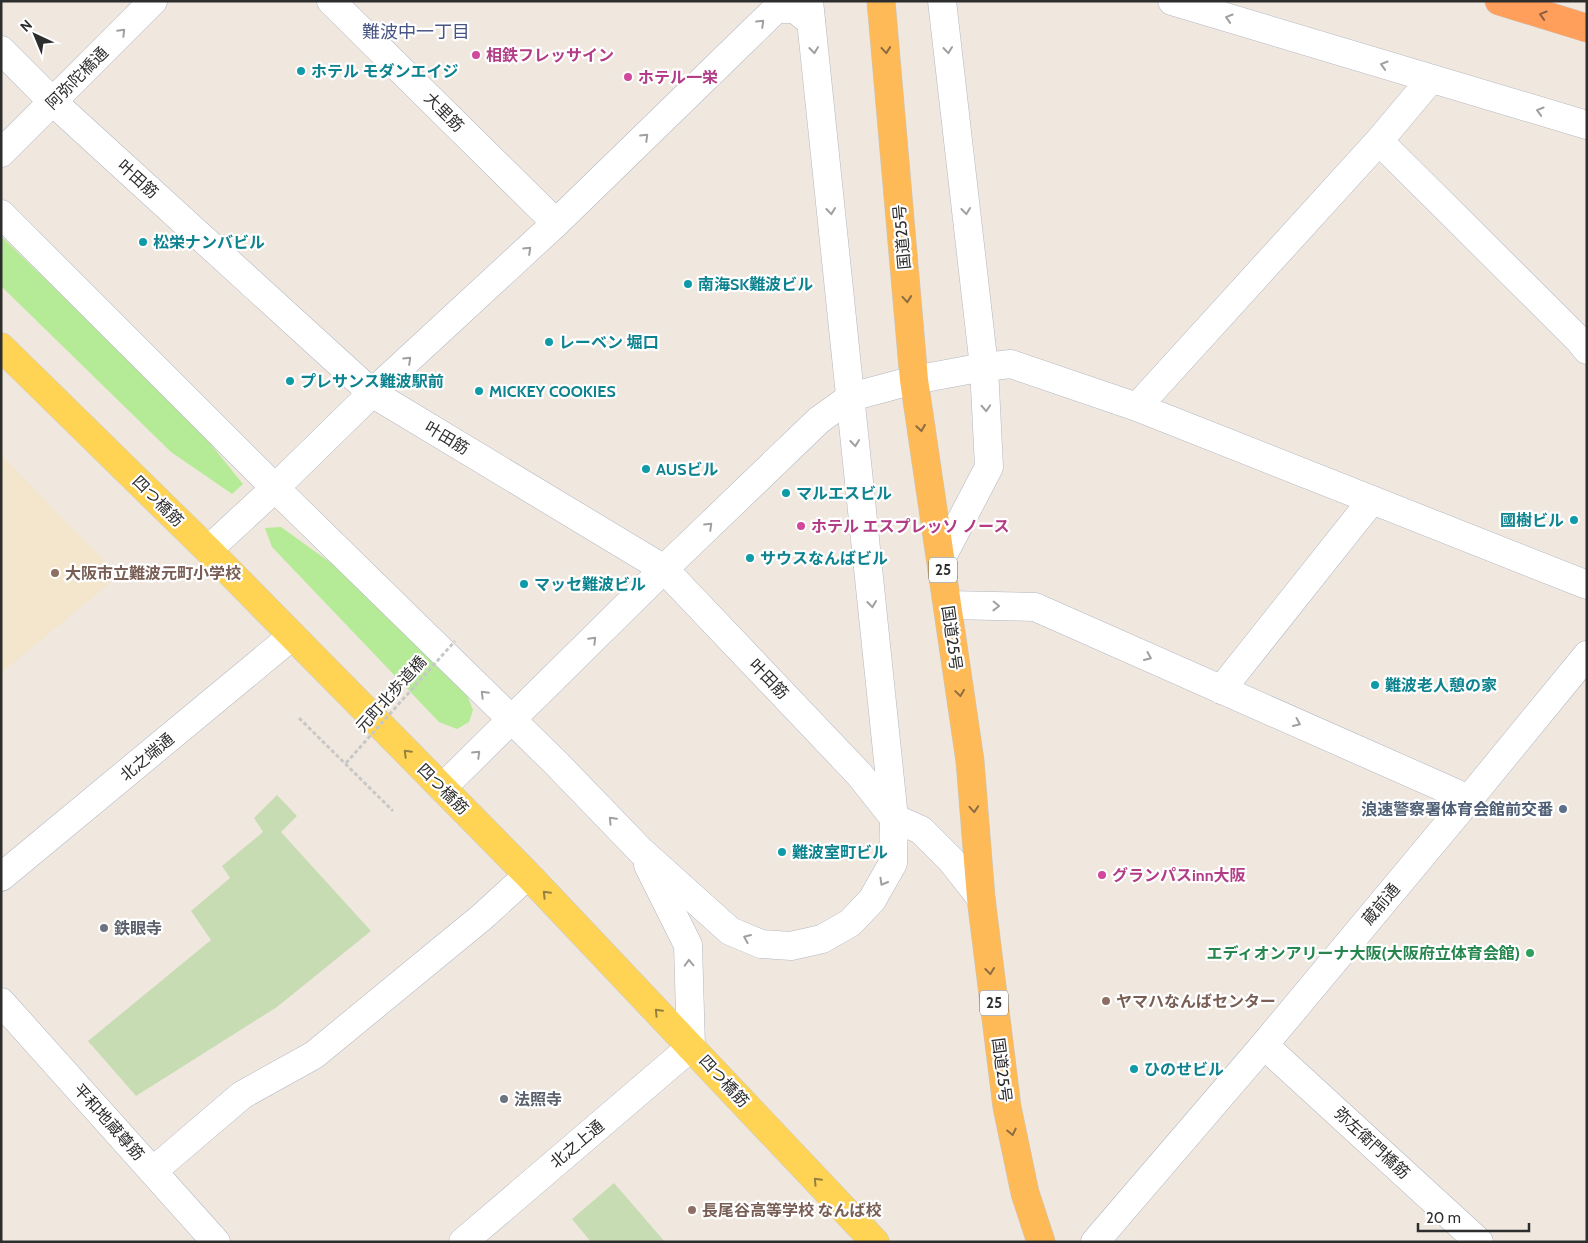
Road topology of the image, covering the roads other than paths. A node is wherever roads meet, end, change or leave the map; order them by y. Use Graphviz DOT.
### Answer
graph roads {
  1 [pos="153,1"];
  2 [pos="331,1"];
  3 [pos="881,1"];
  4 [pos="942,1"];
  5 [pos="1172,1"];
  6 [pos="1499,1"];
  7 [pos="810,12"];
  8 [pos="1587,28"];
  9 [pos="1,50"];
  10 [pos="1431,79"];
  11 [pos="53,102"];
  12 [pos="1587,125"];
  13 [pos="1379,141"];
  14 [pos="1,153"];
  15 [pos="1,214"];
  16 [pos="556,223"];
  17 [pos="1,346"];
  18 [pos="1587,350"];
  19 [pos="984,367"];
  20 [pos="914,380"];
  21 [pos="372,393"];
  22 [pos="851,397"];
  23 [pos="1137,406"];
  24 [pos="275,488"];
  25 [pos="1372,500"];
  26 [pos="208,550"];
  27 [pos="941,558"];
  28 [pos="664,569"];
  29 [pos="1587,585"];
  30 [pos="948,605"];
  31 [pos="292,636"];
  32 [pos="1587,655"];
  33 [pos="1221,690"];
  34 [pos="512,721"];
  35 [pos="442,788"];
  36 [pos="1469,799"];
  37 [pos="894,818"];
  38 [pos="641,851"];
  39 [pos="528,875"];
  40 [pos="1,877"];
  41 [pos="981,898"];
  42 [pos="1,1002"];
  43 [pos="1264,1045"];
  44 [pos="691,1046"];
  45 [pos="153,1172"];
  46 [pos="216,1242"];
  47 [pos="463,1242"];
  48 [pos="875,1242"];
  49 [pos="1041,1242"];
  50 [pos="1095,1242"];
  51 [pos="1479,1242"];
  11 -- 1 [label="street, 阿弥陀橋通, one-way"];
  2 -- 16 [label="street, 大里筋"];
  3 -- 20 [label="highway, 国道25号 / 25, one-way"];
  4 -- 19 [label="street, one-way"];
  10 -- 5 [label="street, one-way"];
  8 -- 6 [label="highway, one-way"];
  16 -- 7 [label="street, one-way"];
  7 -- 22 [label="street, one-way"];
  9 -- 11 [label="street, 叶田筋"];
  12 -- 10 [label="street, one-way"];
  10 -- 13 [label="street"];
  11 -- 14 [label="street, 阿弥陀橋通"];
  11 -- 21 [label="street, 叶田筋"];
  13 -- 18 [label="street"];
  13 -- 23 [label="street"];
  15 -- 24 [label="street"];
  21 -- 16 [label="street, one-way"];
  17 -- 26 [label="main road, 四つ橋筋"];
  19 -- 20 [label="street"];
  19 -- 23 [label="street"];
  19 -- 27 [label="street, one-way"];
  20 -- 22 [label="street"];
  20 -- 27 [label="highway, 国道25号 / 25, one-way"];
  21 -- 24 [label="street"];
  21 -- 28 [label="street, 叶田筋"];
  28 -- 22 [label="street, one-way"];
  22 -- 37 [label="street, one-way"];
  23 -- 25 [label="street"];
  24 -- 26 [label="street"];
  34 -- 24 [label="street, one-way"];
  25 -- 29 [label="street"];
  25 -- 33 [label="street"];
  26 -- 31 [label="main road, 四つ橋筋"];
  27 -- 30 [label="highway, 国道25号 / 25"];
  34 -- 28 [label="street, one-way"];
  28 -- 37 [label="street, 叶田筋"];
  30 -- 33 [label="street, one-way"];
  30 -- 41 [label="highway, 国道25号 / 25, one-way"];
  35 -- 31 [label="main road, 四つ橋筋, one-way"];
  31 -- 40 [label="street, 北之端通"];
  32 -- 36 [label="street, 蔵前通"];
  33 -- 36 [label="street, one-way"];
  35 -- 34 [label="street, one-way"];
  38 -- 34 [label="street, one-way"];
  35 -- 39 [label="main road, 四つ橋筋"];
  36 -- 43 [label="street, 蔵前通"];
  37 -- 38 [label="street, one-way"];
  37 -- 41 [label="street"];
  44 -- 38 [label="street, one-way"];
  44 -- 39 [label="main road, 四つ橋筋, one-way"];
  39 -- 45 [label="street"];
  41 -- 49 [label="highway, 国道25号 / 25, one-way"];
  42 -- 45 [label="street, 平和地蔵尊筋"];
  43 -- 50 [label="street, 蔵前通"];
  43 -- 51 [label="street, 弥左衛門橋筋"];
  44 -- 47 [label="street, 北之上通"];
  48 -- 44 [label="main road, 四つ橋筋, one-way"];
  45 -- 46 [label="street, 平和地蔵尊筋"];
}
